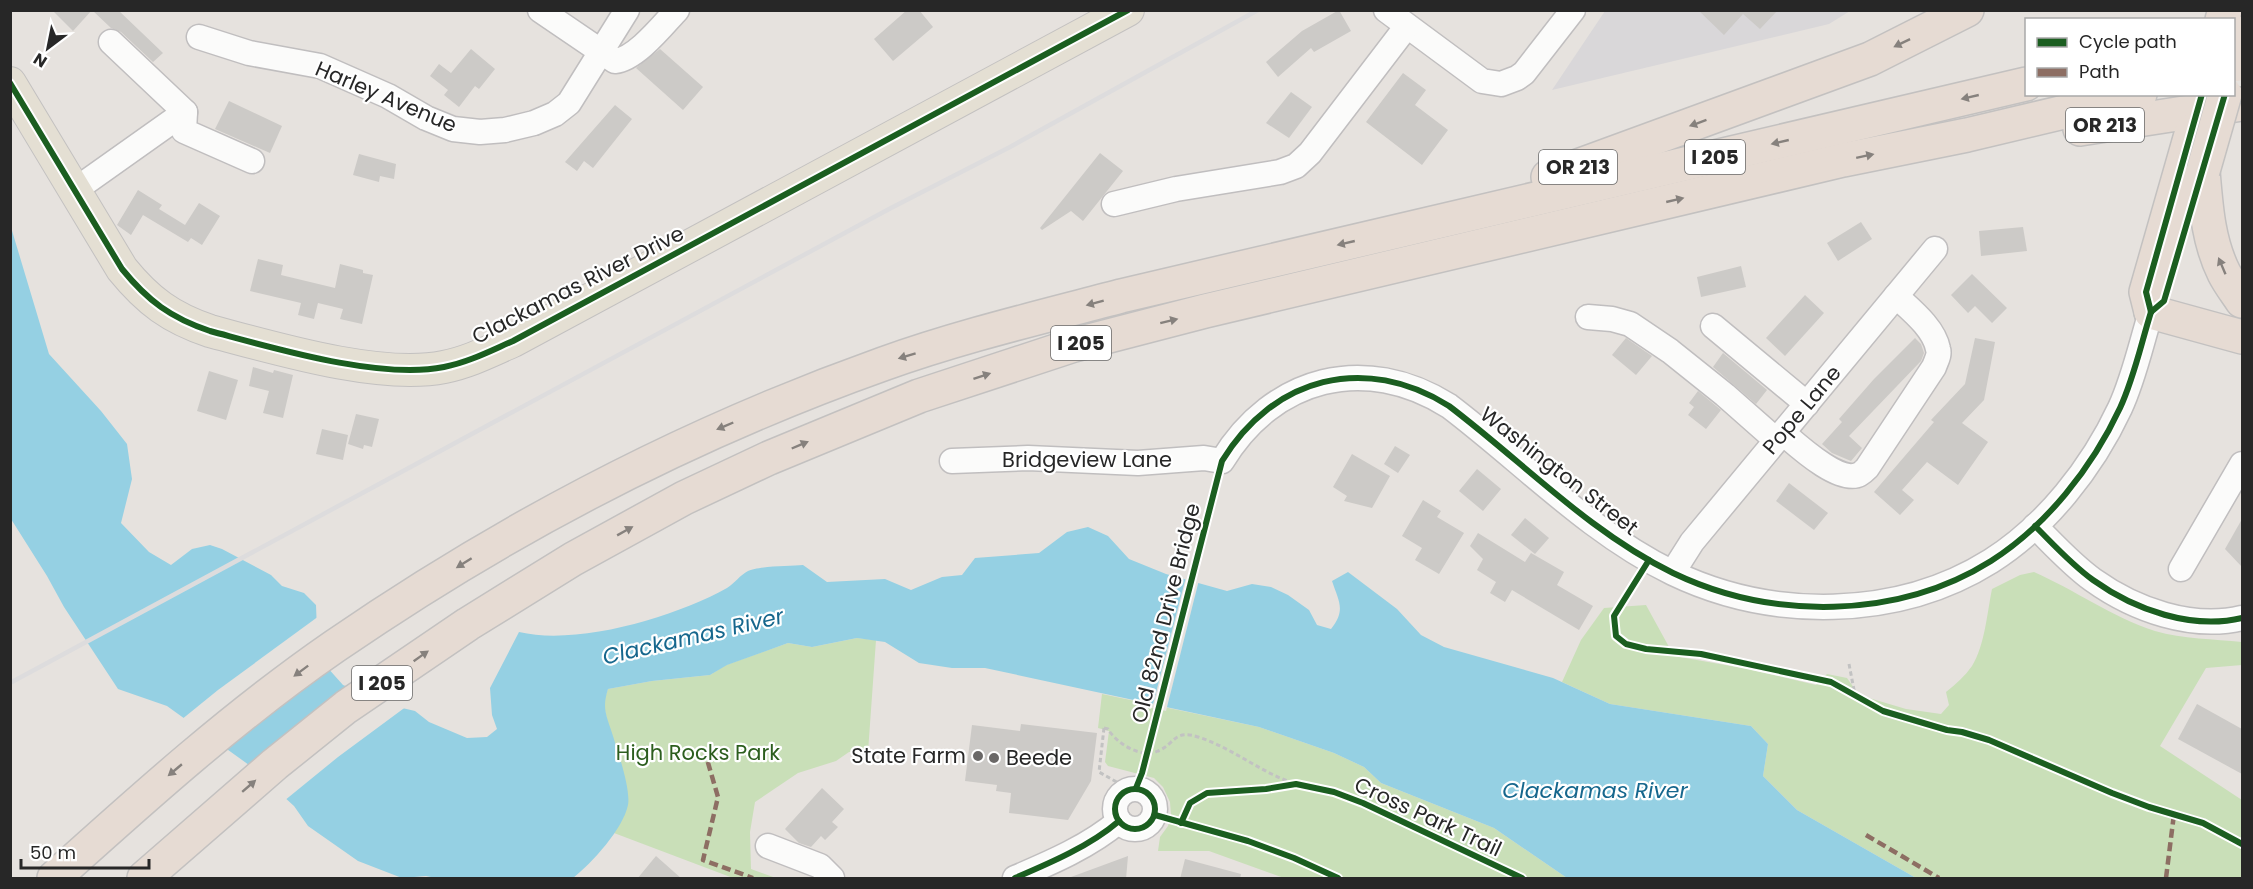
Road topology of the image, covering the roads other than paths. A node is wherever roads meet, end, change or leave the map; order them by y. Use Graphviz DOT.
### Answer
graph roads {
  1 [pos="540,10"];
  2 [pos="627,10"];
  3 [pos="677,10"];
  4 [pos="1128,10"];
  5 [pos="1386,10"];
  6 [pos="1573,10"];
  7 [pos="1967,10"];
  8 [pos="1407,26"];
  9 [pos="2242,33"];
  10 [pos="199,37"];
  11 [pos="111,42"];
  12 [pos="601,52"];
  13 [pos="2235,61"];
  14 [pos="10,83"];
  15 [pos="2025,84"];
  16 [pos="2132,96"];
  17 [pos="2202,96"];
  18 [pos="2224,96"];
  19 [pos="2242,104"];
  20 [pos="185,112"];
  21 [pos="1967,135"];
  22 [pos="252,161"];
  23 [pos="2191,174"];
  24 [pos="75,190"];
  25 [pos="1114,204"];
  26 [pos="1403,230"];
  27 [pos="1935,249"];
  28 [pos="1896,296"];
  29 [pos="2242,301"];
  30 [pos="2151,312"];
  31 [pos="1588,318"];
  32 [pos="1713,326"];
  33 [pos="2242,338"];
  34 [pos="1807,404"];
  35 [pos="1780,437"];
  36 [pos="952,461"];
  37 [pos="1222,461"];
  38 [pos="2242,464"];
  39 [pos="2035,526"];
  40 [pos="2181,569"];
  41 [pos="1673,572"];
  42 [pos="2242,618"];
  43 [pos="1119,821"];
  44 [pos="768,846"];
  45 [pos="173,853"];
  46 [pos="1016,878"];
  47 [pos="54,879"];
  48 [pos="144,879"];
  49 [pos="151,879"];
  50 [pos="832,879"];
  1 -- 12 [label="street"];
  2 -- 12 [label="street, Harley Avenue"];
  3 -- 12 [label="street"];
  4 -- 24 [label="main road, Clackamas River Drive"];
  5 -- 8 [label="street"];
  6 -- 8 [label="street"];
  7 -- 26 [label="highway, OR 213, one-way"];
  8 -- 25 [label="street"];
  9 -- 13 [label="highway, bridge"];
  10 -- 12 [label="street, Harley Avenue"];
  11 -- 20 [label="street"];
  14 -- 24 [label="main road, Clackamas River Drive"];
  15 -- 26 [label="highway, I 205, one-way"];
  16 -- 21 [label="highway, I 205"];
  17 -- 23 [label="highway"];
  18 -- 23 [label="highway, bridge"];
  19 -- 21 [label="highway, OR 213"];
  20 -- 22 [label="street"];
  20 -- 24 [label="street"];
  45 -- 21 [label="highway, I 205, one-way"];
  29 -- 23 [label="highway, one-way"];
  23 -- 30 [label="highway"];
  26 -- 47 [label="highway, I 205, one-way"];
  27 -- 28 [label="street, Pope Lane"];
  28 -- 34 [label="street, Pope Lane"];
  28 -- 35 [label="street"];
  30 -- 33 [label="highway"];
  30 -- 39 [label="street, Washington Street"];
  31 -- 35 [label="street"];
  32 -- 34 [label="street"];
  34 -- 35 [label="street, Pope Lane"];
  35 -- 41 [label="street, Pope Lane"];
  36 -- 37 [label="street, Bridgeview Lane"];
  37 -- 41 [label="street, Washington Street"];
  38 -- 40 [label="street"];
  39 -- 41 [label="street, Washington Street"];
  39 -- 42 [label="street"];
  43 -- 43 [label="street"];
  43 -- 46 [label="street"];
  44 -- 50 [label="street"];
  45 -- 48 [label="highway, I 205"];
  45 -- 49 [label="highway"];
}
